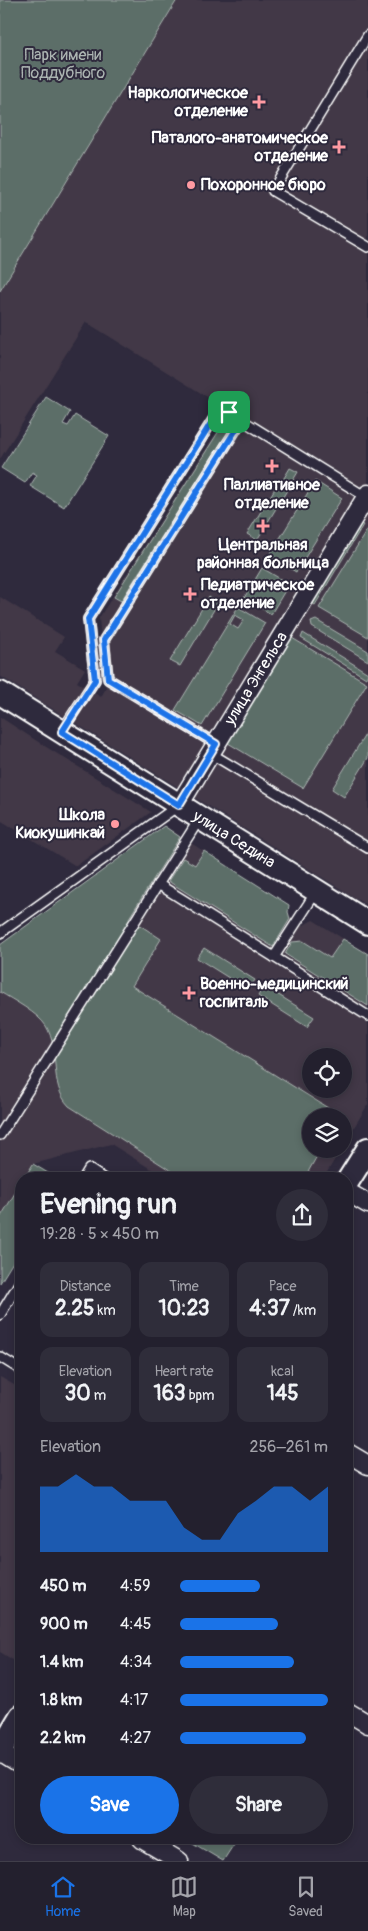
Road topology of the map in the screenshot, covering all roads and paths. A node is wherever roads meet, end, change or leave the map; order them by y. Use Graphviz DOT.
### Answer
graph roads {
  1 [pos="368,34"];
  2 [pos="368,248"];
  3 [pos="242,420"];
  4 [pos="367,496"];
  5 [pos="0,693"];
  6 [pos="62,732"];
  7 [pos="213,748"];
  8 [pos="179,805"];
  9 [pos="200,818"];
  10 [pos="368,848"];
  11 [pos="158,884"];
  12 [pos="316,890"];
  13 [pos="368,923"];
  14 [pos="0,933"];
  15 [pos="274,957"];
  16 [pos="368,1016"];
  17 [pos="0,1135"];
  18 [pos="368,1148"];
  19 [pos="353,1173"];
  20 [pos="353,1195"];
  21 [pos="368,1204"];
  22 [pos="15,1290"];
  23 [pos="0,1315"];
  24 [pos="0,1357"];
  25 [pos="15,1366"];
  26 [pos="353,1456"];
  27 [pos="368,1465"];
  28 [pos="353,1715"];
  29 [pos="368,1724"];
  30 [pos="15,1726"];
  31 [pos="0,1752"];
  32 [pos="15,1761"];
  33 [pos="150,1844"];
  34 [pos="179,1861"];
  1 -- 2 [label="lane"];
  3 -- 4 [label="lane"];
  3 -- 6 [label="lane"];
  3 -- 7 [label="lane"];
  4 -- 7 [label="street, улица Энгельса"];
  5 -- 6 [label="street, улица Седина"];
  6 -- 8 [label="street, улица Седина"];
  7 -- 8 [label="street, улица Энгельса"];
  7 -- 10 [label="lane"];
  8 -- 9 [label="street, улица Седина"];
  8 -- 14 [label="lane, улица Энгельса"];
  9 -- 11 [label="lane"];
  9 -- 12 [label="street, улица Седина"];
  11 -- 15 [label="lane"];
  11 -- 17 [label="lane"];
  12 -- 13 [label="street, улица Седина"];
  12 -- 15 [label="lane"];
  15 -- 16 [label="lane"];
  18 -- 19 [label="street"];
  20 -- 21 [label="street"];
  22 -- 23 [label="lane"];
  24 -- 25 [label="lane"];
  26 -- 27 [label="street"];
  28 -- 29 [label="street"];
  30 -- 31 [label="street"];
  31 -- 32 [label="street"];
  33 -- 34 [label="street"];
}
